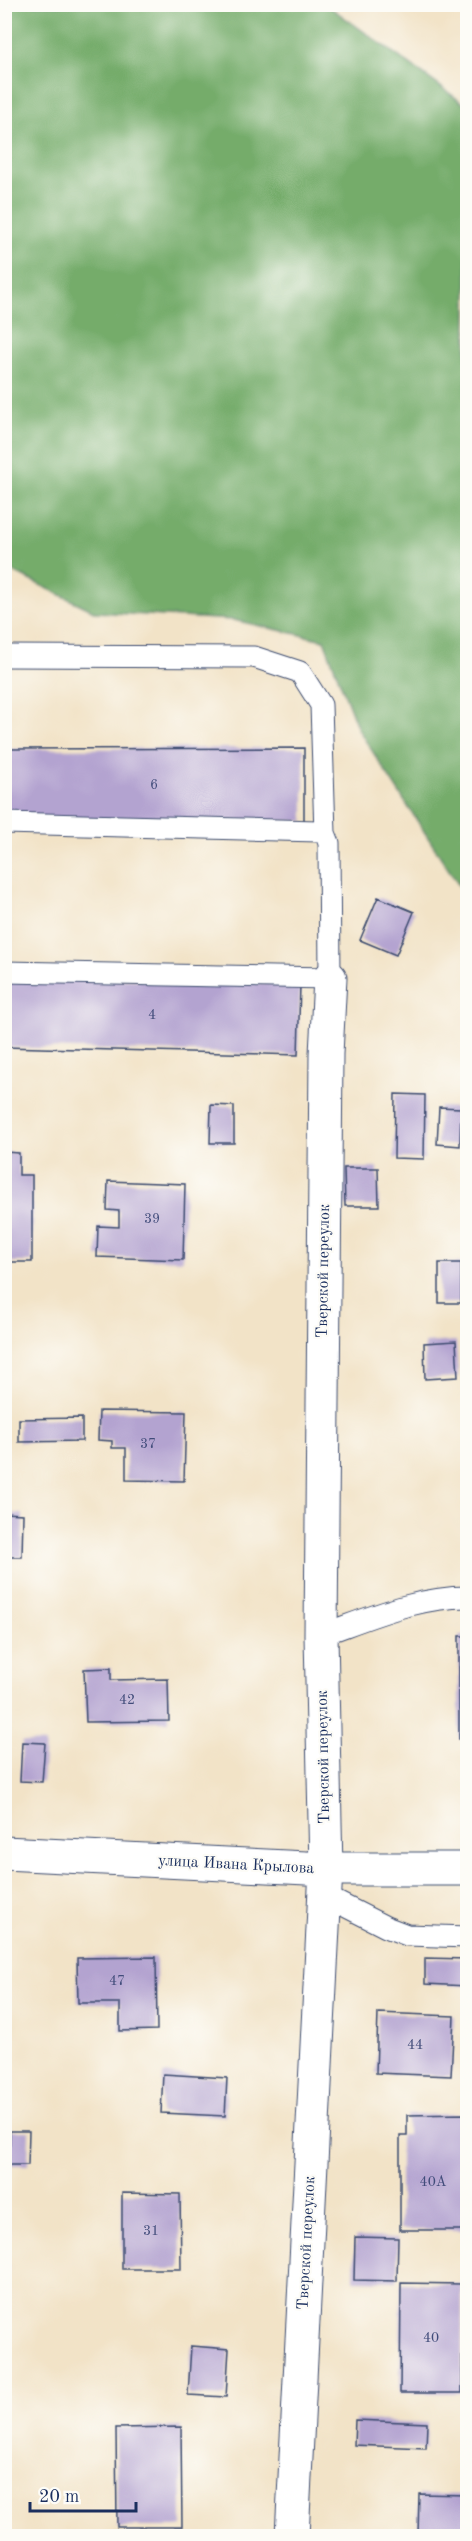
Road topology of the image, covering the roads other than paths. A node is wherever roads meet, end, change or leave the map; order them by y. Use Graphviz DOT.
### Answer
graph roads {
  1 [pos="4,656"];
  2 [pos="4,823"];
  3 [pos="325,833"];
  4 [pos="4,972"];
  5 [pos="330,978"];
  6 [pos="468,1597"];
  7 [pos="321,1635"];
  8 [pos="4,1854"];
  9 [pos="468,1869"];
  10 [pos="326,1883"];
  11 [pos="468,1937"];
  12 [pos="292,2536"];
  1 -- 3 [label="lane"];
  2 -- 3 [label="lane"];
  3 -- 5 [label="lane"];
  4 -- 5 [label="lane"];
  5 -- 7 [label="street, Тверской переулок"];
  6 -- 7 [label="lane"];
  7 -- 10 [label="street, Тверской переулок"];
  8 -- 10 [label="street, улица Ивана Крылова"];
  9 -- 10 [label="street, улица Ивана Крылова"];
  10 -- 11 [label="lane"];
  10 -- 12 [label="street, Тверской переулок"];
}
